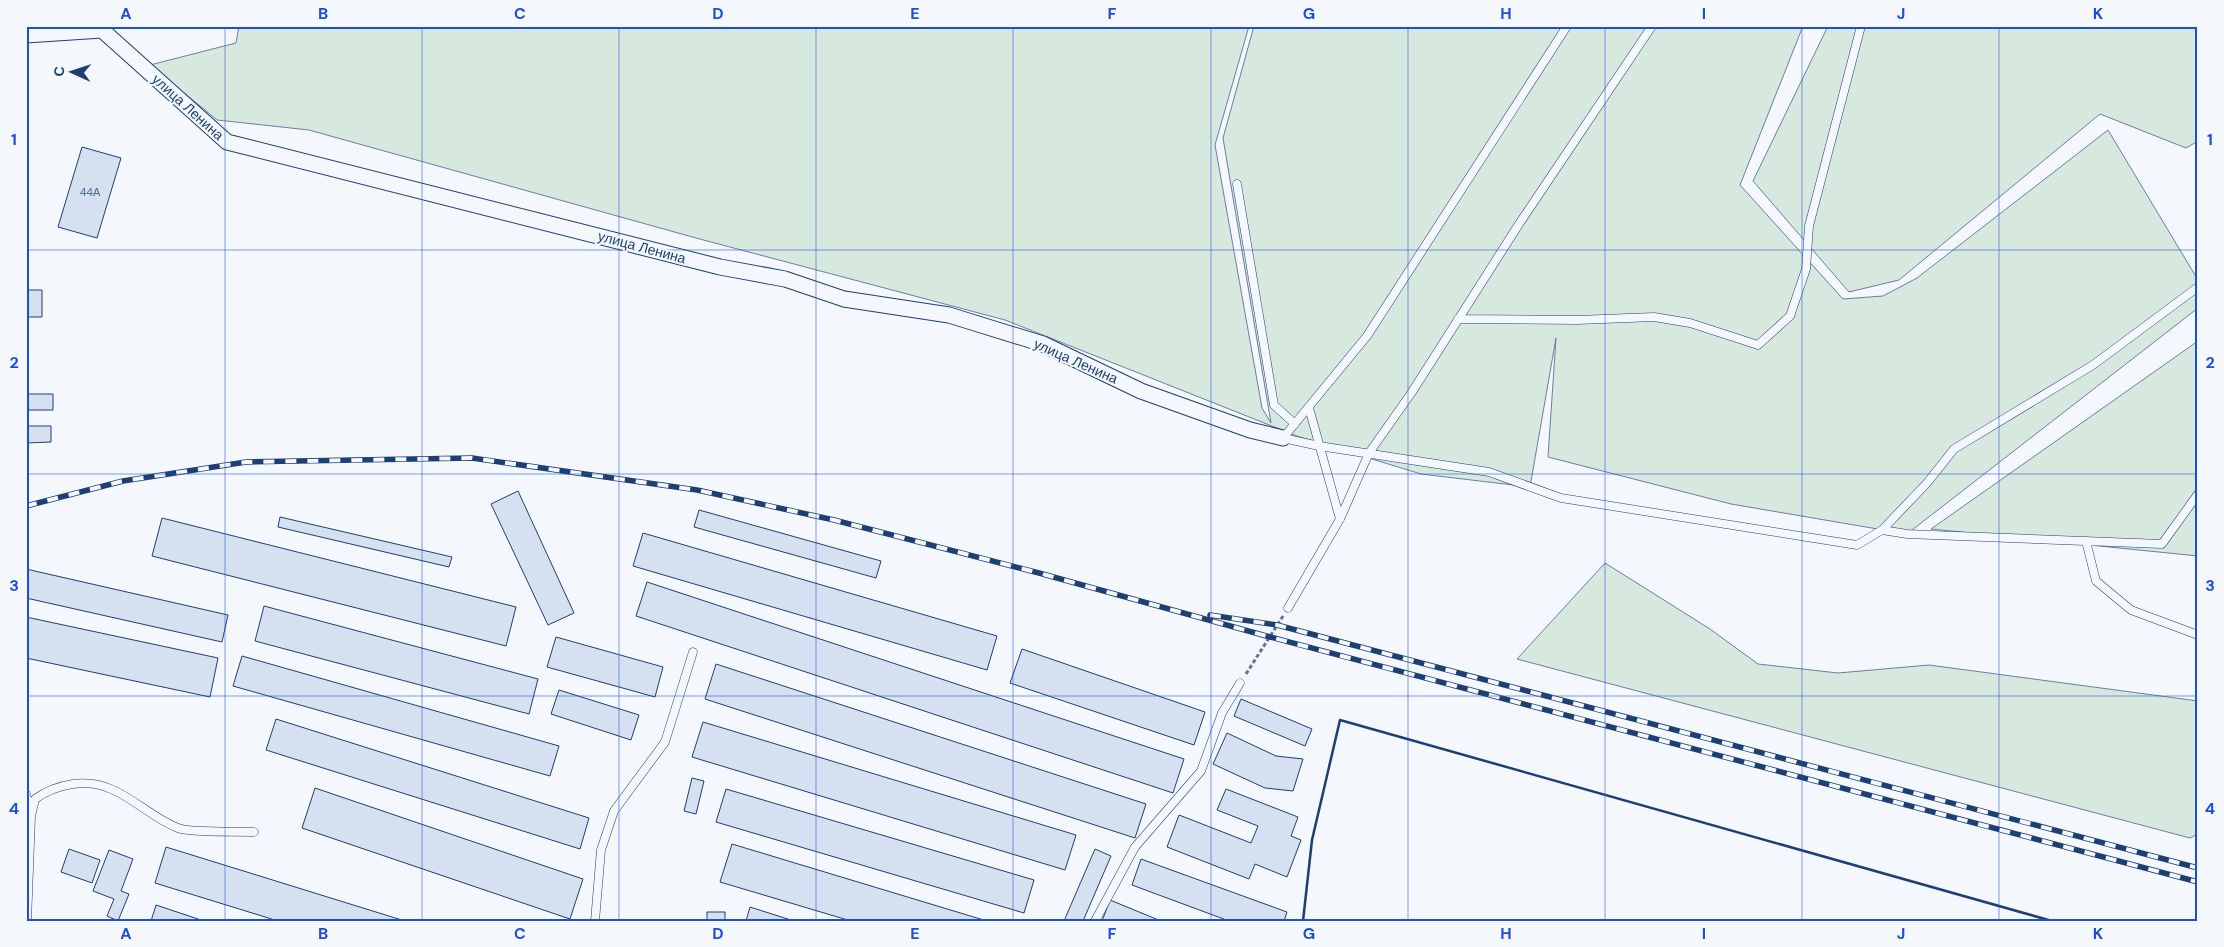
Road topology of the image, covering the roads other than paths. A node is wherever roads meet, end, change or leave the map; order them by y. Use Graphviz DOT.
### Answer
graph roads {
  1 [pos="1567,26"];
  2 [pos="1652,26"];
  3 [pos="1860,26"];
  4 [pos="26,35"];
  5 [pos="1238,184"];
  6 [pos="2198,287"];
  7 [pos="1458,319"];
  8 [pos="1309,408"];
  9 [pos="1295,424"];
  10 [pos="1283,438"];
  11 [pos="1319,446"];
  12 [pos="1369,453"];
  13 [pos="2198,494"];
  14 [pos="1340,519"];
  15 [pos="1882,530"];
  16 [pos="2086,541"];
  17 [pos="1288,608"];
  18 [pos="2198,635"];
  19 [pos="693,652"];
  20 [pos="1240,683"];
  21 [pos="26,794"];
  22 [pos="31,816"];
  23 [pos="254,832"];
  24 [pos="27,921"];
  25 [pos="595,921"];
  26 [pos="1096,921"];
  1 -- 8 [label="lane"];
  2 -- 7 [label="lane"];
  3 -- 7 [label="lane"];
  4 -- 10 [label="street, улица Ленина"];
  5 -- 9 [label="lane"];
  6 -- 15 [label="lane"];
  7 -- 12 [label="lane"];
  8 -- 9 [label="lane"];
  8 -- 11 [label="lane"];
  9 -- 10 [label="lane"];
  10 -- 11 [label="lane"];
  11 -- 12 [label="lane"];
  11 -- 14 [label="lane"];
  12 -- 14 [label="lane"];
  12 -- 15 [label="lane"];
  13 -- 16 [label="lane"];
  14 -- 17 [label="lane"];
  15 -- 16 [label="lane"];
  16 -- 18 [label="lane"];
  19 -- 25 [label="lane"];
  20 -- 26 [label="lane"];
  21 -- 22 [label="lane"];
  22 -- 23 [label="lane"];
  22 -- 24 [label="lane"];
}
